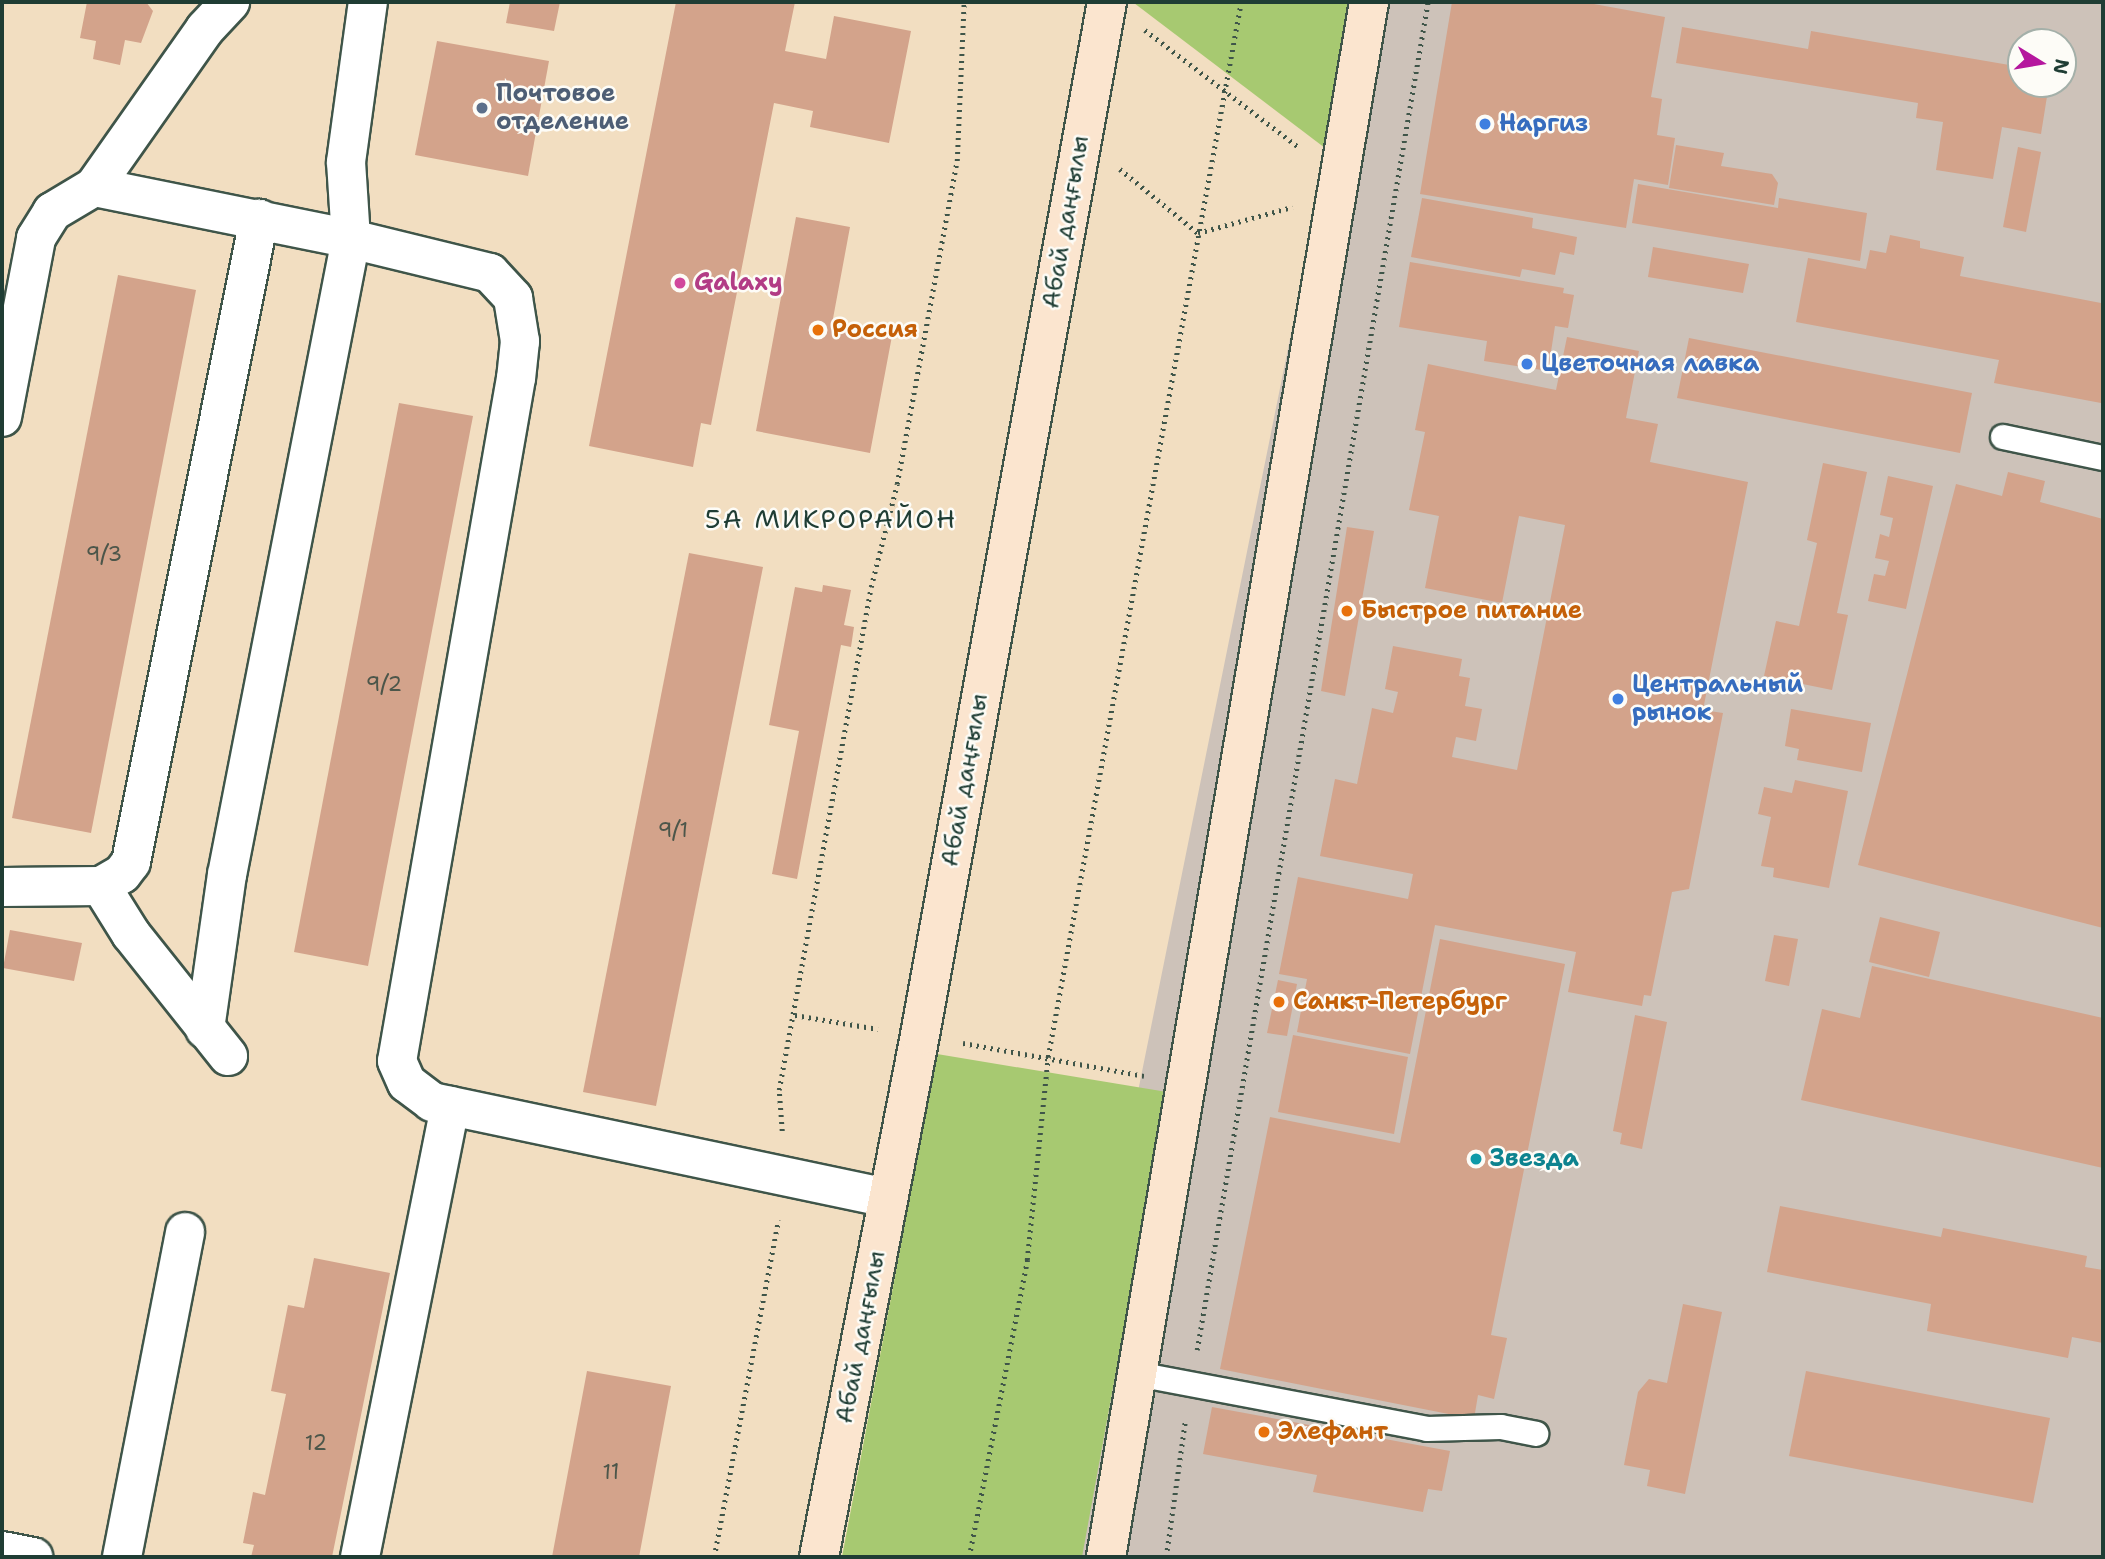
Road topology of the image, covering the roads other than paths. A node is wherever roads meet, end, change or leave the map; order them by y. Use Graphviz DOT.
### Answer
graph roads {
  1 [pos="230,2"];
  2 [pos="368,2"];
  3 [pos="1107,2"];
  4 [pos="1370,2"];
  5 [pos="94,187"];
  6 [pos="259,219"];
  7 [pos="351,239"];
  8 [pos="2,417"];
  9 [pos="2003,437"];
  10 [pos="2103,458"];
  11 [pos="5,879"];
  12 [pos="101,886"];
  13 [pos="450,1106"];
  14 [pos="888,1198"];
  15 [pos="185,1232"];
  16 [pos="1137,1374"];
  17 [pos="1536,1434"];
  18 [pos="2,1551"];
  19 [pos="33,1557"];
  20 [pos="122,1557"];
  21 [pos="360,1557"];
  22 [pos="819,1557"];
  23 [pos="1106,1557"];
  1 -- 5 [label="street"];
  2 -- 7 [label="street"];
  3 -- 14 [label="main road, Абай даңғылы"];
  4 -- 16 [label="main road"];
  5 -- 6 [label="street"];
  5 -- 8 [label="street"];
  6 -- 7 [label="street"];
  6 -- 12 [label="street"];
  7 -- 12 [label="street"];
  7 -- 13 [label="street"];
  9 -- 10 [label="lane"];
  11 -- 12 [label="street"];
  13 -- 14 [label="street"];
  13 -- 21 [label="street"];
  14 -- 22 [label="main road, Абай даңғылы"];
  15 -- 20 [label="street"];
  16 -- 17 [label="lane"];
  16 -- 23 [label="main road"];
  18 -- 19 [label="street"];
}
